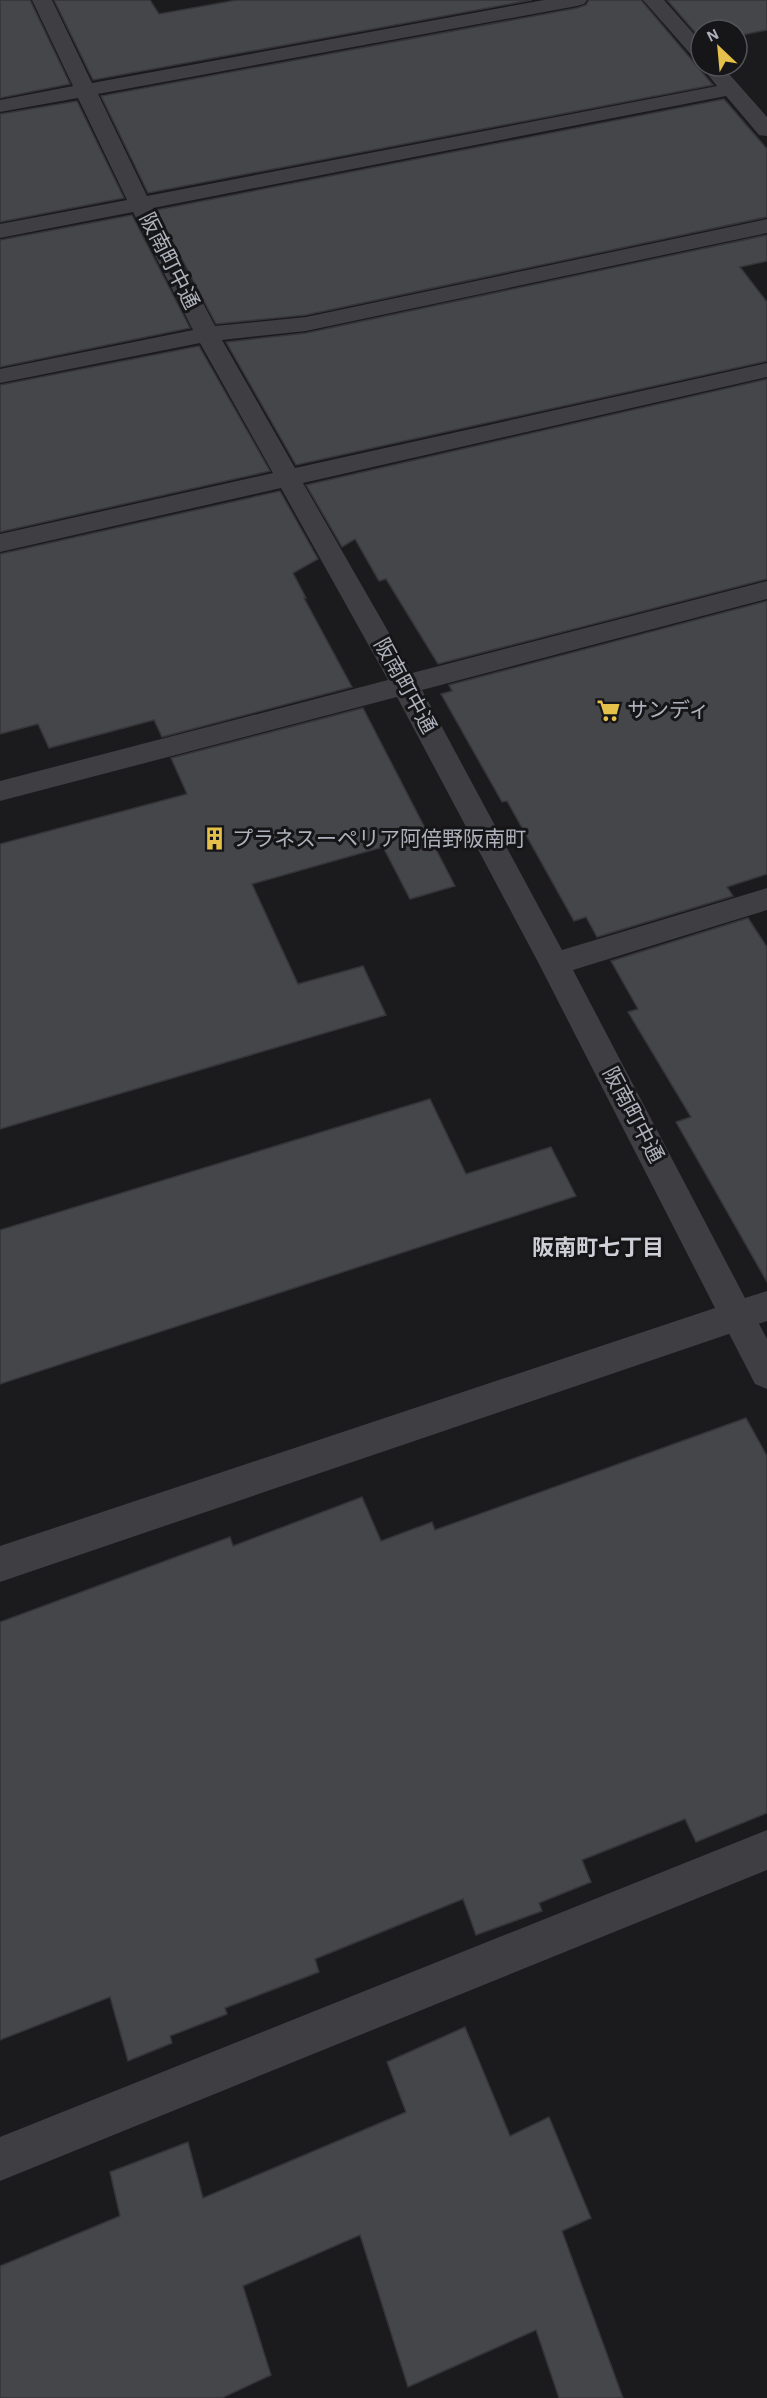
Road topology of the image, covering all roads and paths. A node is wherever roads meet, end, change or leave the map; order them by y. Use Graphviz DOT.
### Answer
graph roads {
  1 [pos="42,0"];
  2 [pos="577,0"];
  3 [pos="653,0"];
  4 [pos="689,40"];
  5 [pos="722,78"];
  6 [pos="732,89"];
  7 [pos="84,90"];
  8 [pos="0,106"];
  9 [pos="767,130"];
  10 [pos="140,204"];
  11 [pos="767,226"];
  12 [pos="0,231"];
  13 [pos="207,334"];
  14 [pos="767,370"];
  15 [pos="0,376"];
  16 [pos="288,478"];
  17 [pos="0,543"];
  18 [pos="767,590"];
  19 [pos="405,685"];
  20 [pos="0,791"];
  21 [pos="767,899"];
  22 [pos="554,964"];
  23 [pos="752,1311"];
  24 [pos="767,1373"];
  25 [pos="0,1564"];
  26 [pos="767,1850"];
  27 [pos="0,2158"];
  1 -- 7 [label="street, 阪南町中通"];
  2 -- 7 [label="street"];
  3 -- 4 [label="street"];
  5 -- 6 [label="street"];
  6 -- 9 [label="street"];
  6 -- 10 [label="street"];
  7 -- 8 [label="street"];
  7 -- 10 [label="street, 阪南町中通"];
  10 -- 12 [label="street"];
  10 -- 13 [label="street, 阪南町中通"];
  11 -- 13 [label="street"];
  13 -- 15 [label="street"];
  13 -- 16 [label="street, 阪南町中通"];
  14 -- 16 [label="street"];
  16 -- 17 [label="street"];
  16 -- 19 [label="street, 阪南町中通"];
  18 -- 19 [label="street"];
  19 -- 20 [label="street"];
  19 -- 22 [label="street, 阪南町中通"];
  21 -- 22 [label="street"];
  22 -- 23 [label="street, 阪南町中通"];
  23 -- 24 [label="street, 阪南町中通"];
  23 -- 25 [label="street"];
  26 -- 27 [label="street"];
}
